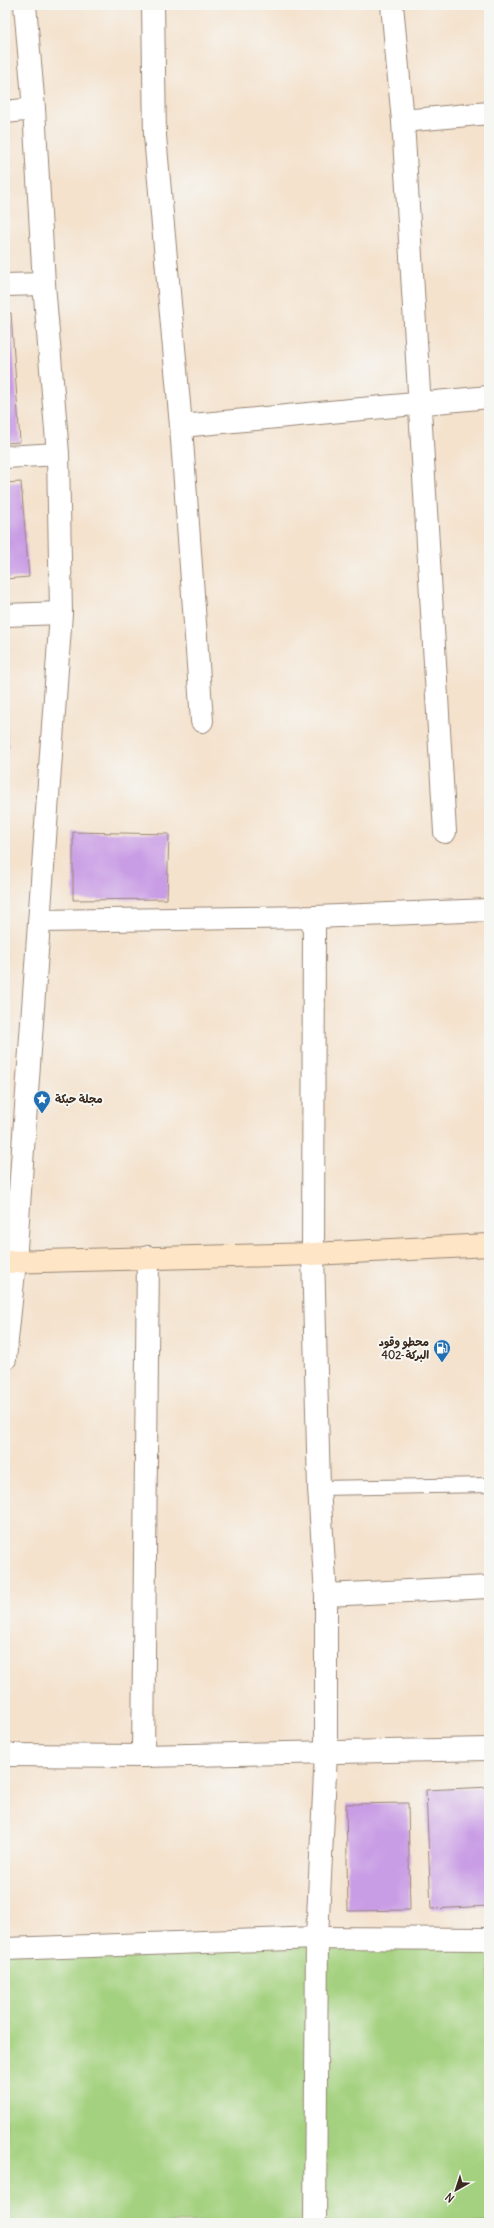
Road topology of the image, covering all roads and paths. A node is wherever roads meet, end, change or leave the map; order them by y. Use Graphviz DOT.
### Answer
graph roads {
  1 [pos="25,5"];
  2 [pos="153,5"];
  3 [pos="392,5"];
  4 [pos="34,109"];
  5 [pos="5,112"];
  6 [pos="489,113"];
  7 [pos="403,121"];
  8 [pos="44,284"];
  9 [pos="5,285"];
  10 [pos="489,397"];
  11 [pos="421,404"];
  12 [pos="181,426"];
  13 [pos="58,454"];
  14 [pos="5,457"];
  15 [pos="61,613"];
  16 [pos="5,615"];
  17 [pos="202,721"];
  18 [pos="445,832"];
  19 [pos="489,910"];
  20 [pos="314,917"];
  21 [pos="40,921"];
  22 [pos="489,1245"];
  23 [pos="313,1254"];
  24 [pos="148,1257"];
  25 [pos="10,1262"];
  26 [pos="5,1359"];
  27 [pos="489,1485"];
  28 [pos="319,1488"];
  29 [pos="489,1587"];
  30 [pos="326,1594"];
  31 [pos="489,1749"];
  32 [pos="326,1753"];
  33 [pos="5,1755"];
  34 [pos="143,1756"];
  35 [pos="317,1938"];
  36 [pos="489,1939"];
  37 [pos="5,1949"];
  38 [pos="315,2223"];
  1 -- 4 [label="street"];
  2 -- 12 [label="street"];
  3 -- 7 [label="street"];
  4 -- 5 [label="street"];
  4 -- 8 [label="street"];
  6 -- 7 [label="street"];
  7 -- 11 [label="street"];
  8 -- 9 [label="street"];
  8 -- 13 [label="street"];
  10 -- 11 [label="street"];
  11 -- 12 [label="street"];
  11 -- 18 [label="street"];
  12 -- 17 [label="street"];
  13 -- 14 [label="street"];
  13 -- 15 [label="street"];
  15 -- 16 [label="street"];
  15 -- 21 [label="street"];
  19 -- 20 [label="street"];
  20 -- 21 [label="street"];
  20 -- 23 [label="street"];
  21 -- 25 [label="street"];
  22 -- 23 [label="street"];
  23 -- 24 [label="street"];
  23 -- 28 [label="street"];
  24 -- 25 [label="street"];
  24 -- 34 [label="street"];
  25 -- 26 [label="street"];
  27 -- 28 [label="lane"];
  28 -- 30 [label="street"];
  29 -- 30 [label="street"];
  30 -- 32 [label="street"];
  31 -- 32 [label="street"];
  32 -- 34 [label="street"];
  32 -- 35 [label="street"];
  33 -- 34 [label="street"];
  35 -- 36 [label="street"];
  35 -- 37 [label="street"];
  35 -- 38 [label="street"];
}
